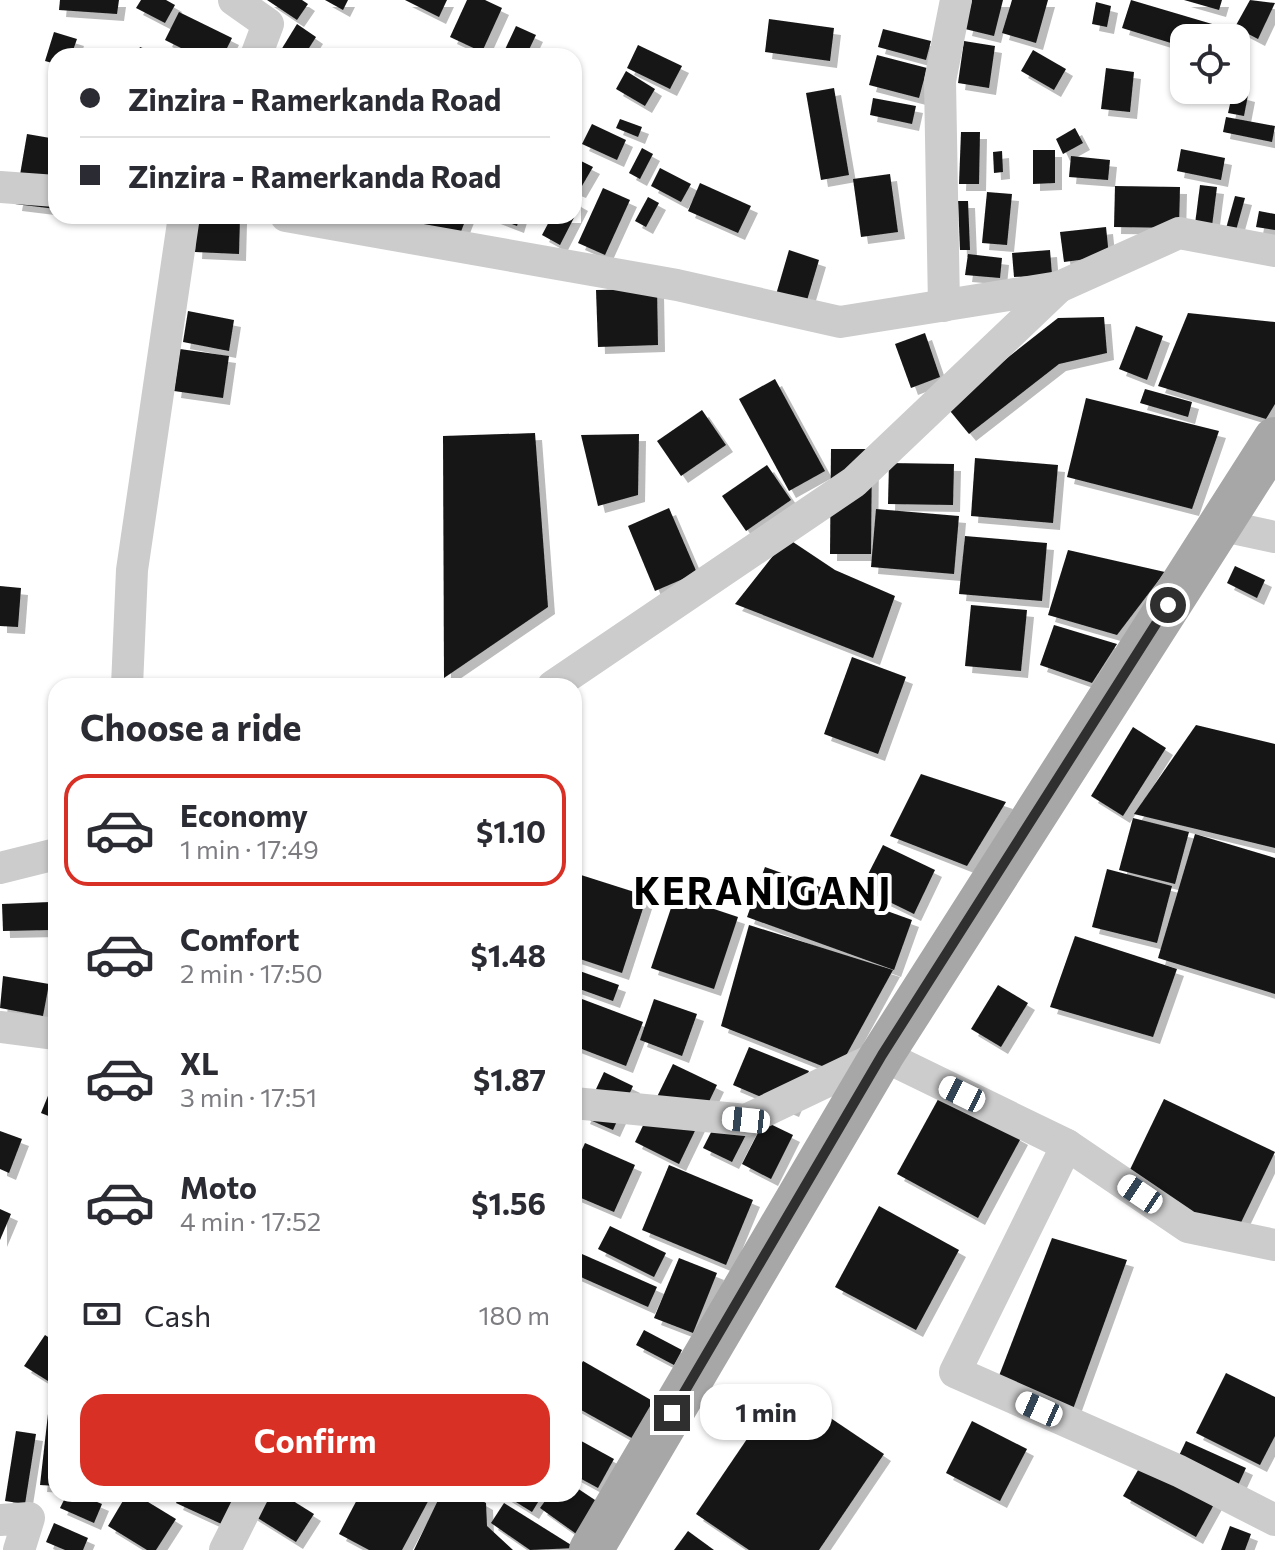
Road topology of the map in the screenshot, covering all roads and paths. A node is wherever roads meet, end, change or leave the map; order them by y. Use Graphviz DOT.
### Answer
graph roads {
  1 [pos="234,0"];
  2 [pos="956,0"];
  3 [pos="259,48"];
  4 [pos="0,187"];
  5 [pos="48,190"];
  6 [pos="183,224"];
  7 [pos="331,224"];
  8 [pos="1275,251"];
  9 [pos="1059,287"];
  10 [pos="944,306"];
  11 [pos="1275,439"];
  12 [pos="1219,525"];
  13 [pos="1275,537"];
  14 [pos="127,678"];
  15 [pos="565,678"];
  16 [pos="48,856"];
  17 [pos="0,868"];
  18 [pos="0,1027"];
  19 [pos="48,1033"];
  20 [pos="882,1055"];
  21 [pos="582,1104"];
  22 [pos="1067,1145"];
  23 [pos="1275,1245"];
  24 [pos="249,1502"];
  25 [pos="0,1520"];
  26 [pos="1275,1520"];
  27 [pos="19,1550"];
  28 [pos="225,1550"];
  29 [pos="591,1550"];
  1 -- 3 [label="street"];
  2 -- 10 [label="street"];
  4 -- 5 [label="street"];
  6 -- 14 [label="street"];
  7 -- 10 [label="street"];
  8 -- 9 [label="street"];
  9 -- 10 [label="street"];
  9 -- 15 [label="street"];
  11 -- 12 [label="main road"];
  12 -- 13 [label="street"];
  12 -- 20 [label="main road"];
  16 -- 17 [label="street"];
  18 -- 19 [label="street"];
  20 -- 21 [label="street"];
  20 -- 22 [label="street"];
  20 -- 29 [label="main road"];
  22 -- 23 [label="street"];
  22 -- 26 [label="street"];
  24 -- 28 [label="street"];
  25 -- 27 [label="street"];
}
